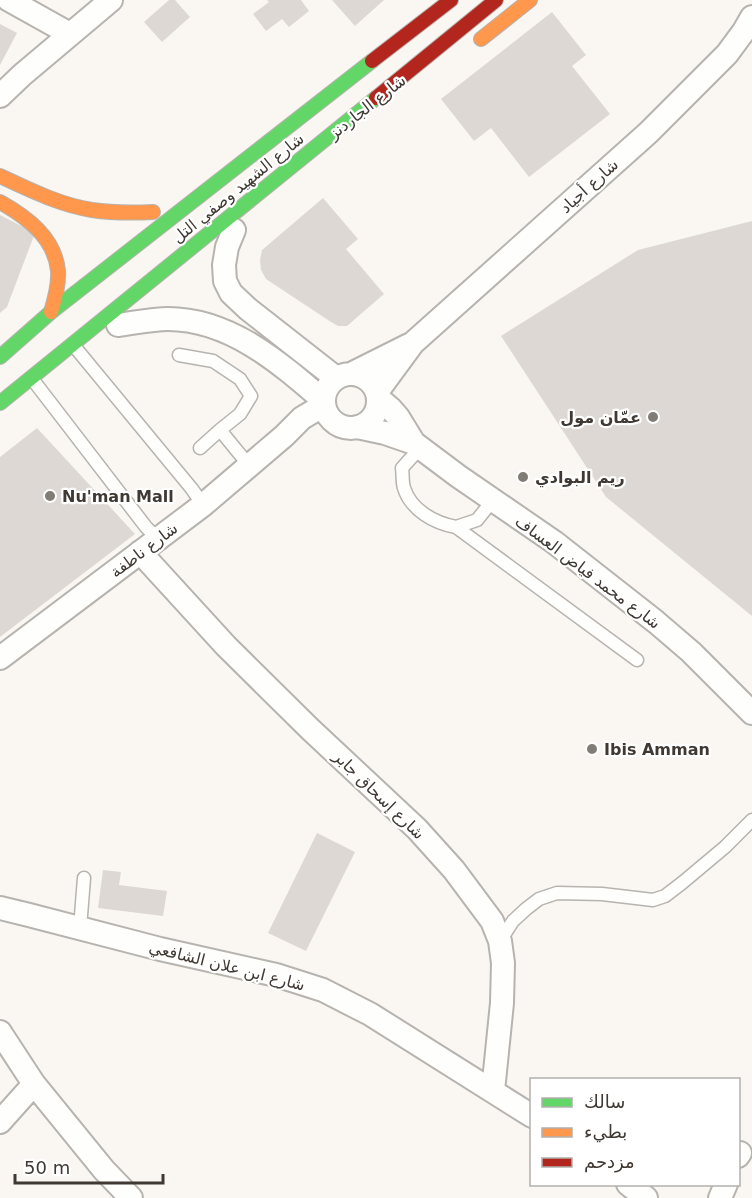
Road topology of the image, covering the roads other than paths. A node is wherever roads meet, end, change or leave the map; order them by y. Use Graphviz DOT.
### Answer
graph roads {
  1 [pos="9,0"];
  2 [pos="111,0"];
  3 [pos="451,0"];
  4 [pos="496,0"];
  5 [pos="530,0"];
  6 [pos="749,30"];
  7 [pos="70,34"];
  8 [pos="469,48"];
  9 [pos="0,96"];
  10 [pos="0,176"];
  11 [pos="0,202"];
  12 [pos="239,226"];
  13 [pos="198,259"];
  14 [pos="75,294"];
  15 [pos="136,311"];
  16 [pos="51,312"];
  17 [pos="118,326"];
  18 [pos="75,343"];
  19 [pos="413,344"];
  20 [pos="179,355"];
  21 [pos="0,357"];
  22 [pos="345,375"];
  23 [pos="31,377"];
  24 [pos="377,395"];
  25 [pos="0,403"];
  26 [pos="324,403"];
  27 [pos="347,426"];
  28 [pos="220,430"];
  29 [pos="284,436"];
  30 [pos="417,445"];
  31 [pos="200,448"];
  32 [pos="249,465"];
  33 [pos="493,500"];
  34 [pos="203,505"];
  35 [pos="456,527"];
  36 [pos="149,546"];
  37 [pos="0,658"];
  38 [pos="637,660"];
  39 [pos="752,713"];
  40 [pos="752,820"];
  41 [pos="84,878"];
  42 [pos="0,909"];
  43 [pos="80,928"];
  44 [pos="500,941"];
  45 [pos="0,1032"];
  46 [pos="34,1084"];
  47 [pos="493,1091"];
  48 [pos="530,1115"];
  49 [pos="0,1122"];
  50 [pos="629,1186"];
  51 [pos="131,1198"];
  52 [pos="646,1198"];
  1 -- 7 [label="street"];
  2 -- 7 [label="street"];
  3 -- 14 [label="main road, شارع الشهيد وصفي التل"];
  4 -- 18 [label="main road, شارع الشهيد وصفي التل"];
  5 -- 8 [label="main road"];
  6 -- 19 [label="street, شارع أجياد"];
  7 -- 9 [label="street"];
  10 -- 14 [label="main road"];
  11 -- 16 [label="main road"];
  12 -- 13 [label="main road"];
  12 -- 22 [label="street"];
  14 -- 16 [label="main road, شارع الشهيد وصفي التل"];
  15 -- 17 [label="main road"];
  16 -- 21 [label="main road, شارع الشهيد وصفي التل"];
  17 -- 18 [label="main road"];
  17 -- 26 [label="street"];
  18 -- 23 [label="main road, شارع الشهيد وصفي التل"];
  18 -- 34 [label="lane"];
  19 -- 22 [label="street, شارع أجياد"];
  19 -- 24 [label="street, شارع أجياد"];
  20 -- 28 [label="lane"];
  22 -- 24 [label="street"];
  22 -- 26 [label="street"];
  23 -- 25 [label="main road, شارع الشهيد وصفي التل"];
  23 -- 36 [label="lane"];
  24 -- 27 [label="street"];
  24 -- 30 [label="street, شارع محمد فياض العساف"];
  26 -- 27 [label="street"];
  26 -- 29 [label="street, شارع ناطفة"];
  27 -- 29 [label="street, شارع ناطفة"];
  27 -- 30 [label="street, شارع محمد فياض العساف"];
  28 -- 31 [label="lane"];
  28 -- 32 [label="lane"];
  29 -- 32 [label="street, شارع ناطفة"];
  30 -- 33 [label="street, شارع محمد فياض العساف"];
  30 -- 35 [label="lane"];
  32 -- 34 [label="street, شارع ناطفة"];
  33 -- 35 [label="lane"];
  33 -- 39 [label="street, شارع محمد فياض العساف"];
  34 -- 36 [label="street, شارع ناطفة"];
  35 -- 38 [label="lane"];
  36 -- 37 [label="street, شارع ناطفة"];
  36 -- 44 [label="street, شارع إسحاق جابر"];
  40 -- 44 [label="lane"];
  41 -- 43 [label="lane"];
  42 -- 43 [label="street, شارع ابن علان الشافعي"];
  43 -- 47 [label="street, شارع ابن علان الشافعي"];
  44 -- 47 [label="street, شارع إسحاق جابر"];
  45 -- 46 [label="street"];
  46 -- 49 [label="street"];
  46 -- 51 [label="street"];
  47 -- 48 [label="street, شارع ابن علان الشافعي"];
  50 -- 52 [label="street"];
}
